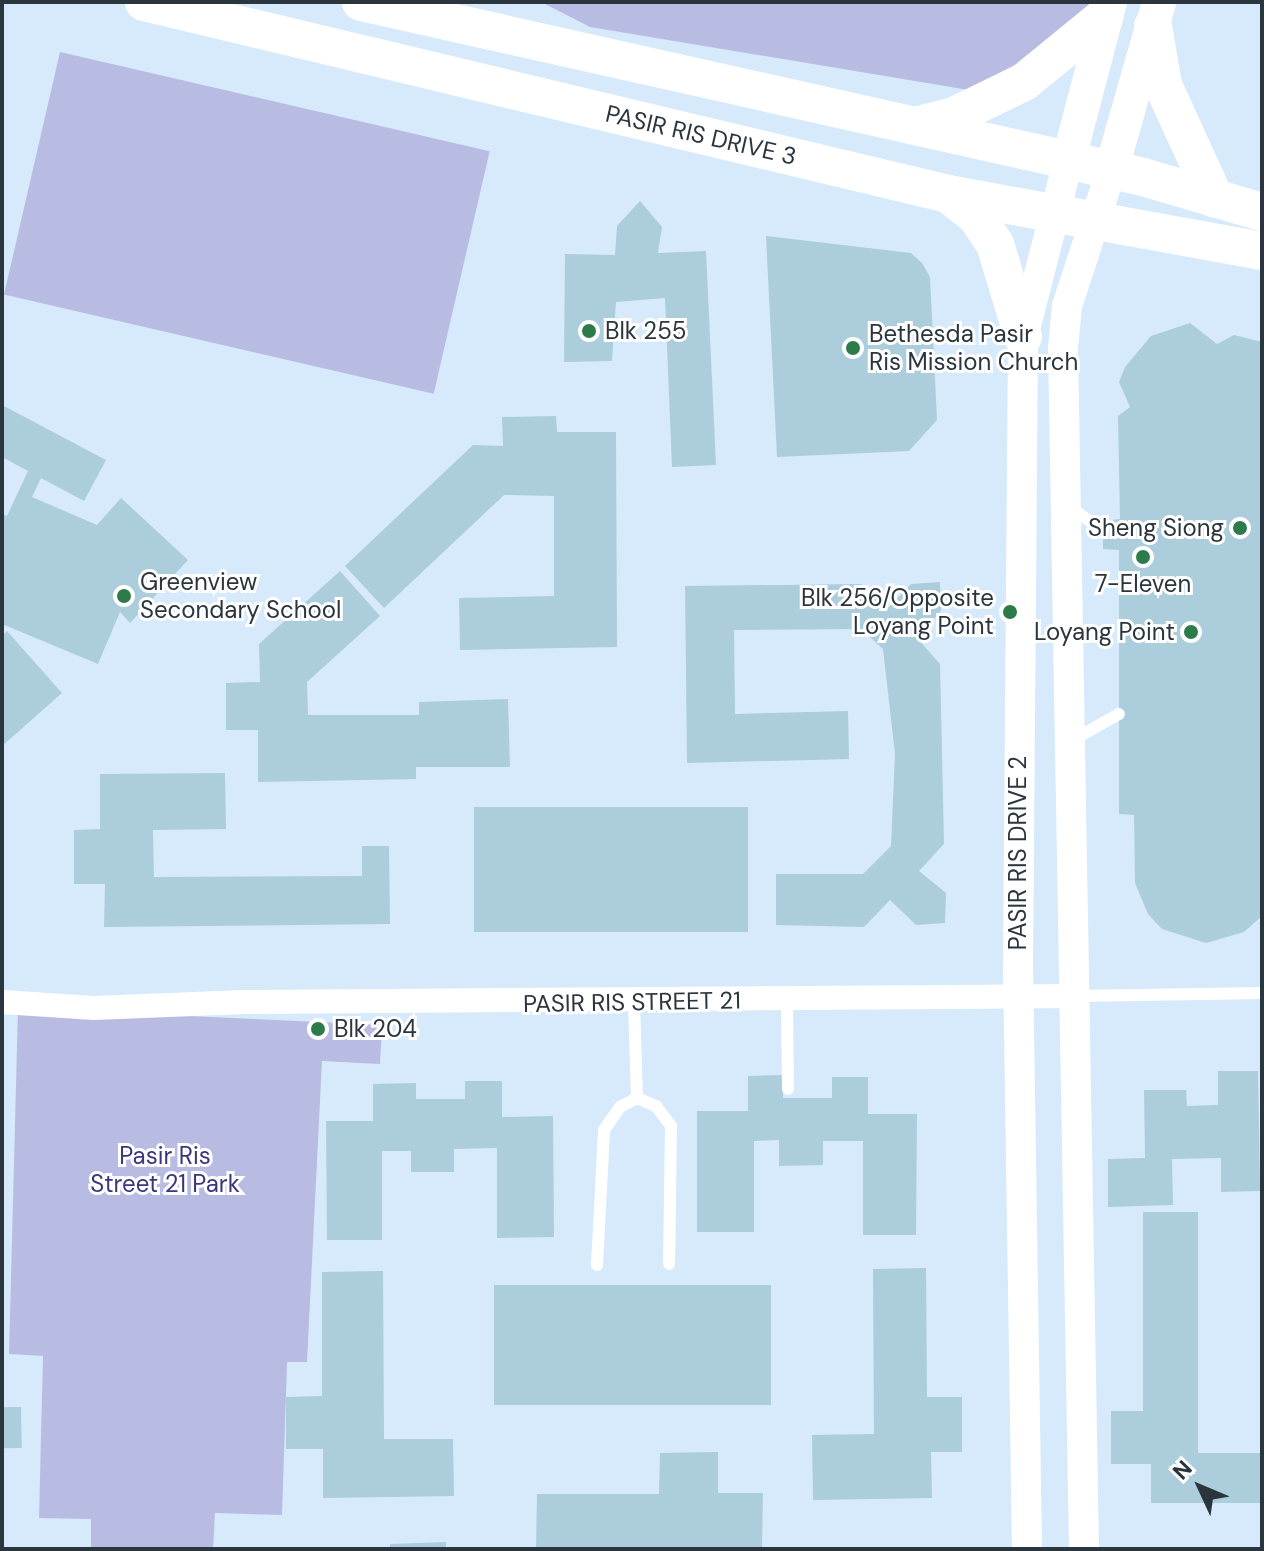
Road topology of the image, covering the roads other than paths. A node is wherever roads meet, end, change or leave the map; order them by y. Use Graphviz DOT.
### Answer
graph roads {
  1 [pos="144,2"];
  2 [pos="361,2"];
  3 [pos="1108,9"];
  4 [pos="1156,14"];
  5 [pos="912,127"];
  6 [pos="1068,162"];
  7 [pos="1111,171"];
  8 [pos="948,194"];
  9 [pos="1215,199"];
  10 [pos="1262,212"];
  11 [pos="1053,214"];
  12 [pos="1096,221"];
  13 [pos="1262,251"];
  14 [pos="1023,337"];
  15 [pos="1067,505"];
  16 [pos="1103,530"];
  17 [pos="1119,714"];
  18 [pos="1071,741"];
  19 [pos="1262,993"];
  20 [pos="1077,996"];
  21 [pos="1018,998"];
  22 [pos="787,1000"];
  23 [pos="2,1002"];
  24 [pos="634,1003"];
  25 [pos="788,1089"];
  26 [pos="637,1098"];
  27 [pos="669,1264"];
  28 [pos="597,1265"];
  29 [pos="1027,1549"];
  30 [pos="1084,1549"];
  1 -- 8 [label="main road, PASIR RIS DRIVE 3"];
  2 -- 5 [label="main road"];
  3 -- 5 [label="main road"];
  3 -- 6 [label="main road"];
  4 -- 7 [label="main road"];
  4 -- 9 [label="main road"];
  5 -- 6 [label="main road"];
  6 -- 7 [label="main road"];
  6 -- 11 [label="street, PASIR RIS DRIVE 2"];
  7 -- 9 [label="main road"];
  7 -- 12 [label="street"];
  8 -- 11 [label="main road, PASIR RIS DRIVE 3"];
  8 -- 14 [label="main road"];
  9 -- 10 [label="main road"];
  11 -- 12 [label="main road, PASIR RIS DRIVE 3"];
  11 -- 14 [label="street, PASIR RIS DRIVE 2"];
  12 -- 13 [label="main road, PASIR RIS DRIVE 3"];
  12 -- 15 [label="street"];
  14 -- 21 [label="street, PASIR RIS DRIVE 2"];
  15 -- 16 [label="lane"];
  15 -- 18 [label="street"];
  17 -- 18 [label="lane"];
  18 -- 20 [label="street"];
  19 -- 20 [label="lane, PASIR RIS STREET 21"];
  20 -- 21 [label="street, PASIR RIS STREET 21"];
  20 -- 30 [label="street"];
  21 -- 22 [label="street, PASIR RIS STREET 21"];
  21 -- 29 [label="street, PASIR RIS DRIVE 2"];
  22 -- 24 [label="street, PASIR RIS STREET 21"];
  22 -- 25 [label="lane"];
  23 -- 24 [label="street, PASIR RIS STREET 21"];
  24 -- 26 [label="lane"];
  26 -- 27 [label="lane"];
  26 -- 28 [label="lane"];
}
